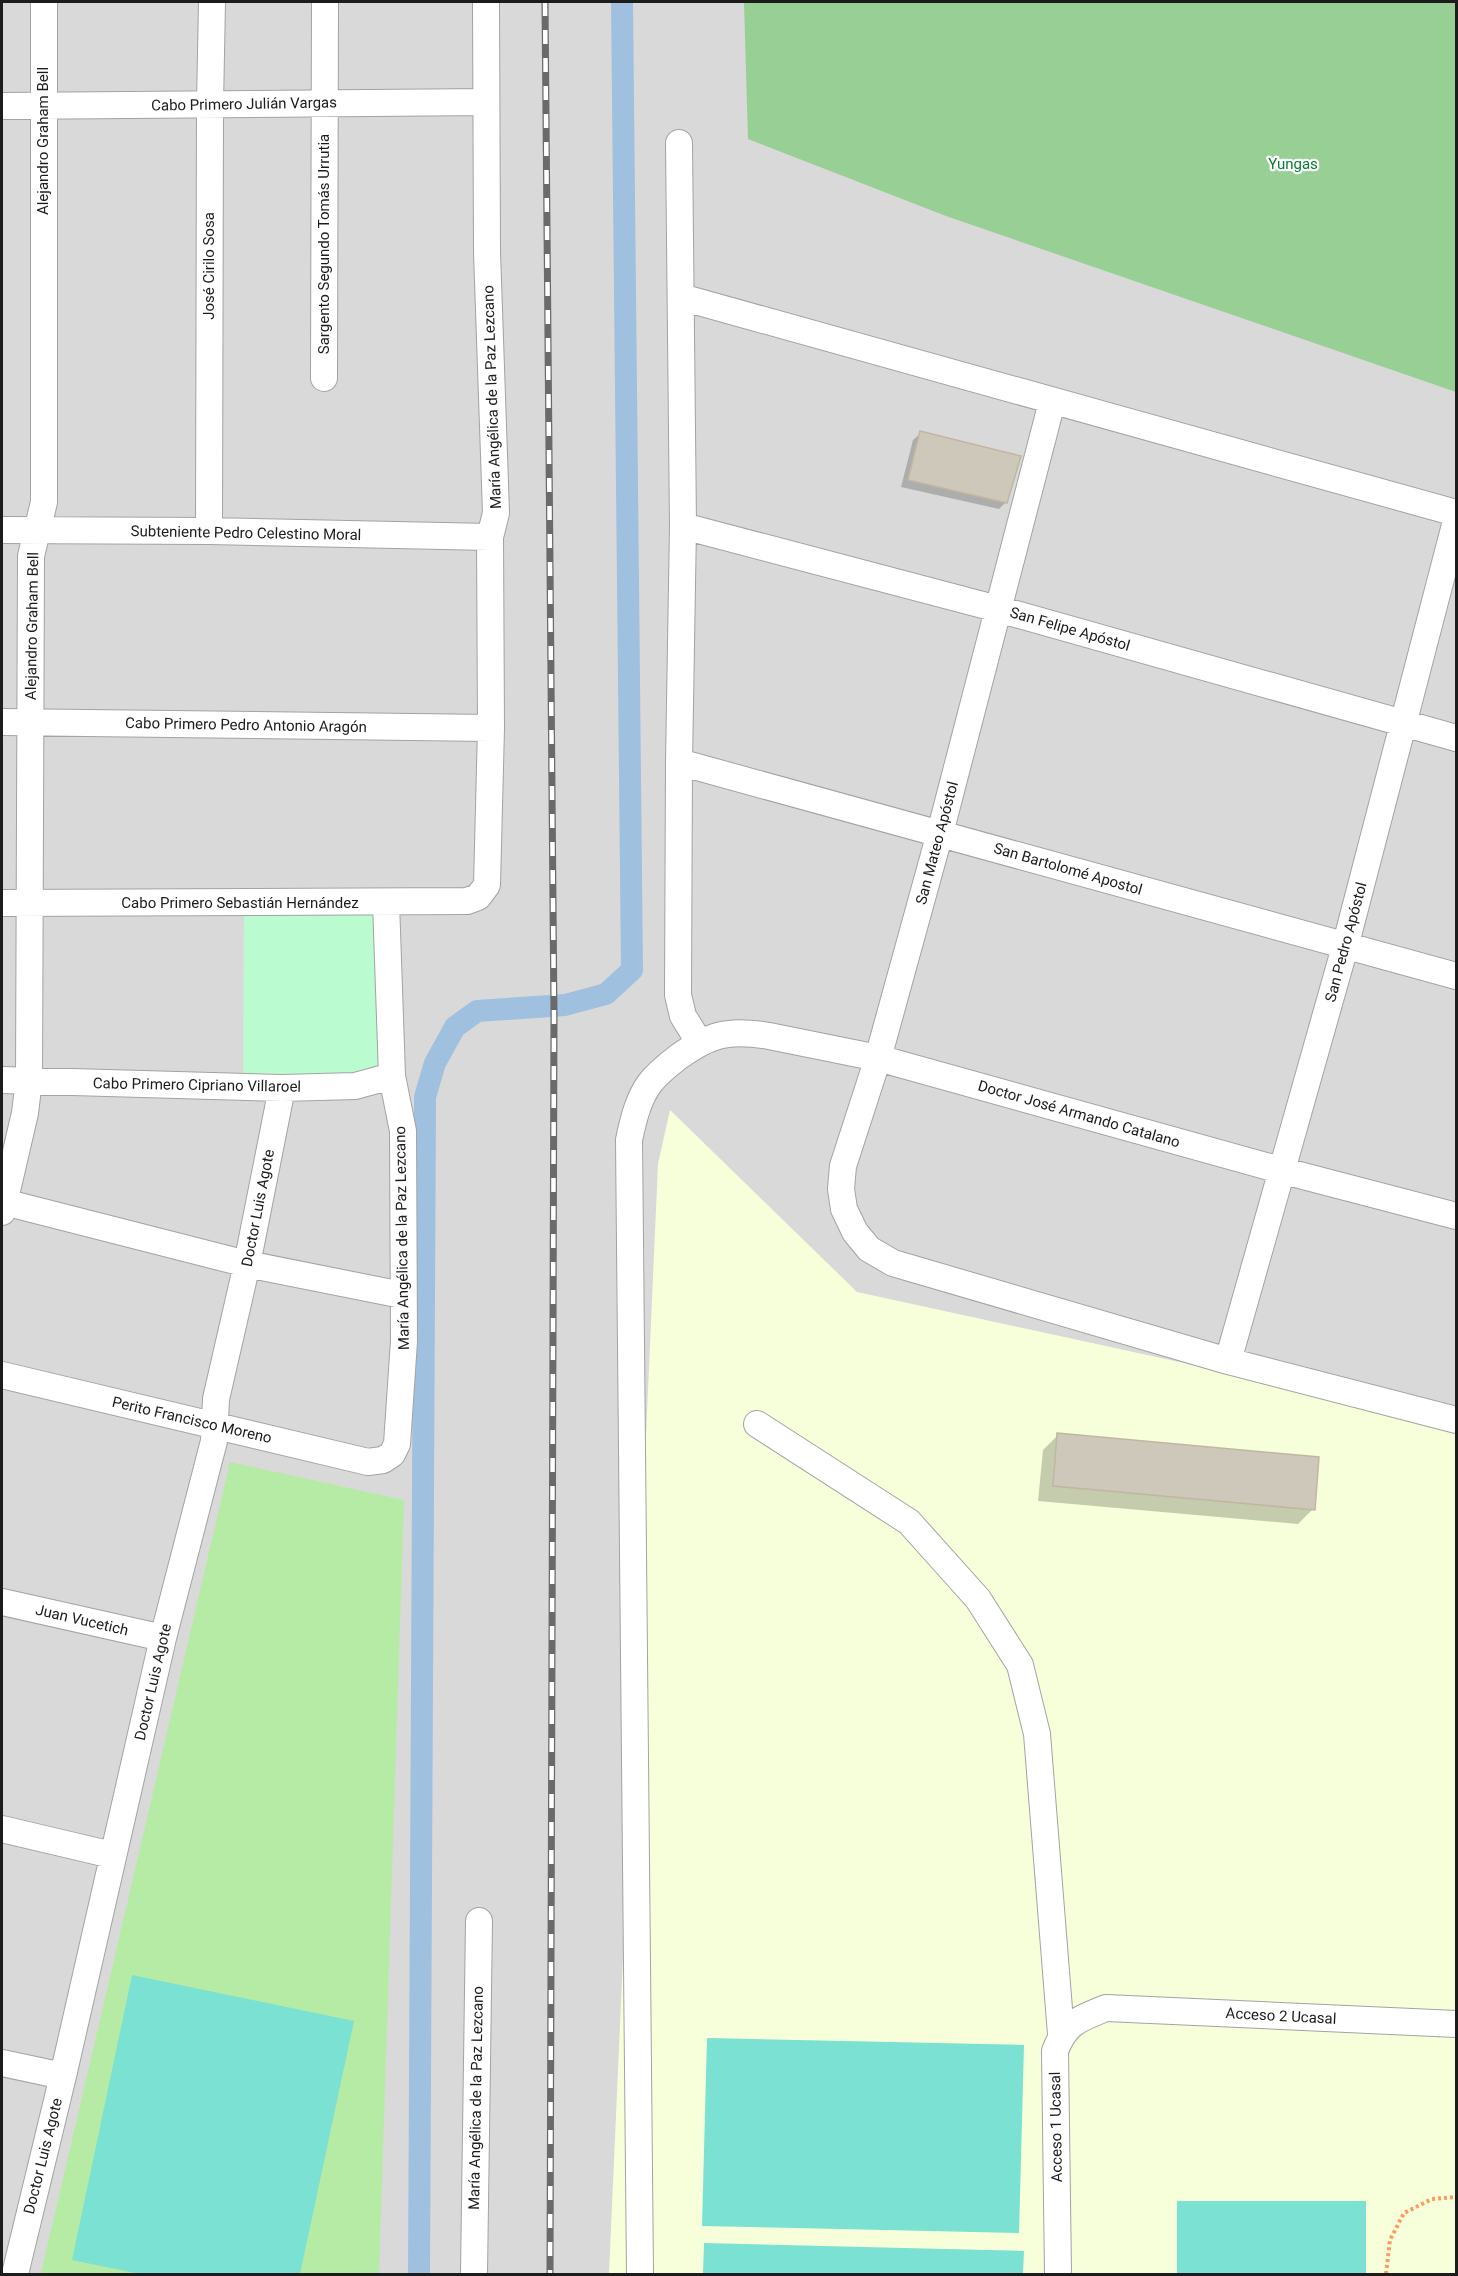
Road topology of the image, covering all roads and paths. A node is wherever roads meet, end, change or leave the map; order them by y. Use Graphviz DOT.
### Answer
graph roads {
  1 [pos="44,2"];
  2 [pos="212,2"];
  3 [pos="325,2"];
  4 [pos="486,2"];
  5 [pos="486,102"];
  6 [pos="324,103"];
  7 [pos="43,105"];
  8 [pos="210,105"];
  9 [pos="2,106"];
  10 [pos="679,143"];
  11 [pos="681,297"];
  12 [pos="324,378"];
  13 [pos="1052,402"];
  14 [pos="1456,513"];
  15 [pos="1456,521"];
  16 [pos="683,526"];
  17 [pos="2,530"];
  18 [pos="37,531"];
  19 [pos="209,531"];
  20 [pos="490,537"];
  21 [pos="998,609"];
  22 [pos="2,722"];
  23 [pos="30,722"];
  24 [pos="1404,725"];
  25 [pos="491,728"];
  26 [pos="1456,738"];
  27 [pos="679,762"];
  28 [pos="940,833"];
  29 [pos="478,897"];
  30 [pos="386,902"];
  31 [pos="2,903"];
  32 [pos="28,903"];
  33 [pos="1345,947"];
  34 [pos="1456,976"];
  35 [pos="699,1042"];
  36 [pos="878,1058"];
  37 [pos="392,1077"];
  38 [pos="2,1080"];
  39 [pos="29,1080"];
  40 [pos="282,1089"];
  41 [pos="1284,1171"];
  42 [pos="3,1207"];
  43 [pos="1456,1216"];
  44 [pos="247,1264"];
  45 [pos="402,1295"];
  46 [pos="1228,1361"];
  47 [pos="2,1375"];
  48 [pos="1456,1420"];
  49 [pos="757,1424"];
  50 [pos="214,1426"];
  51 [pos="383,1460"];
  52 [pos="2,1602"];
  53 [pos="163,1638"];
  54 [pos="2,1829"];
  55 [pos="112,1856"];
  56 [pos="479,1922"];
  57 [pos="1456,2024"];
  58 [pos="1061,2034"];
  59 [pos="2,2063"];
  60 [pos="63,2076"];
  61 [pos="1456,2198"];
  62 [pos="15,2274"];
  63 [pos="474,2274"];
  64 [pos="640,2274"];
  65 [pos="1058,2274"];
  66 [pos="1386,2274"];
  1 -- 7 [label="street, Alejandro Graham Bell"];
  2 -- 8 [label="street, José Cirilo Sosa"];
  3 -- 6 [label="street, Sargento Segundo Tomás Urrutia"];
  4 -- 5 [label="street, María Angélica de la Paz Lezcano"];
  5 -- 6 [label="street, Cabo Primero Julián Vargas"];
  5 -- 20 [label="street, María Angélica de la Paz Lezcano"];
  6 -- 8 [label="street, Cabo Primero Julián Vargas"];
  6 -- 12 [label="street, Sargento Segundo Tomás Urrutia"];
  7 -- 8 [label="street, Cabo Primero Julián Vargas"];
  7 -- 9 [label="street, Cabo Primero Julián Vargas"];
  7 -- 18 [label="street, Alejandro Graham Bell"];
  8 -- 19 [label="street, José Cirilo Sosa"];
  10 -- 11 [label="street"];
  11 -- 13 [label="street"];
  11 -- 16 [label="street"];
  13 -- 14 [label="street"];
  13 -- 21 [label="street, San Mateo Apóstol"];
  15 -- 24 [label="street, San Pedro Apóstol"];
  16 -- 21 [label="street, San Felipe Apóstol"];
  16 -- 27 [label="street"];
  17 -- 18 [label="street, Subteniente Pedro Celestino Moral"];
  18 -- 19 [label="street, Subteniente Pedro Celestino Moral"];
  18 -- 23 [label="street, Alejandro Graham Bell"];
  19 -- 20 [label="street, Subteniente Pedro Celestino Moral"];
  20 -- 25 [label="street, María Angélica de la Paz Lezcano"];
  21 -- 24 [label="street, San Felipe Apóstol"];
  21 -- 28 [label="street, San Mateo Apóstol"];
  22 -- 23 [label="street, Cabo Primero Pedro Antonio Aragón"];
  23 -- 25 [label="street, Cabo Primero Pedro Antonio Aragón"];
  23 -- 32 [label="street, Alejandro Graham Bell"];
  24 -- 26 [label="street, San Felipe Apóstol"];
  24 -- 33 [label="street, San Pedro Apóstol"];
  25 -- 29 [label="street, María Angélica de la Paz Lezcano"];
  27 -- 28 [label="street, San Bartolomé Apostol"];
  27 -- 35 [label="street"];
  28 -- 33 [label="street, San Bartolomé Apostol"];
  28 -- 36 [label="street, San Mateo Apóstol"];
  29 -- 30 [label="street, Cabo Primero Sebastián Hernández"];
  30 -- 32 [label="street, Cabo Primero Sebastián Hernández"];
  30 -- 37 [label="street, María Angélica de la Paz Lezcano"];
  31 -- 32 [label="street, Cabo Primero Sebastián Hernández"];
  32 -- 39 [label="street, Alejandro Graham Bell"];
  33 -- 34 [label="street, San Bartolomé Apostol"];
  33 -- 41 [label="street, San Pedro Apóstol"];
  35 -- 36 [label="street, Doctor José Armando Catalano"];
  35 -- 64 [label="street"];
  36 -- 41 [label="street, Doctor José Armando Catalano"];
  36 -- 46 [label="street, San Mateo Apóstol"];
  37 -- 40 [label="street, Cabo Primero Cipriano Villaroel"];
  37 -- 45 [label="street, María Angélica de la Paz Lezcano"];
  38 -- 39 [label="street, Cabo Primero Cipriano Villaroel"];
  39 -- 40 [label="street, Cabo Primero Cipriano Villaroel"];
  39 -- 42 [label="street, Alejandro Graham Bell"];
  40 -- 44 [label="street, Doctor Luis Agote"];
  41 -- 43 [label="street, Doctor José Armando Catalano"];
  41 -- 46 [label="street, San Pedro Apóstol"];
  42 -- 44 [label="street"];
  44 -- 45 [label="street"];
  44 -- 50 [label="street, Doctor Luis Agote"];
  45 -- 51 [label="street, María Angélica de la Paz Lezcano"];
  46 -- 48 [label="street, San Mateo Apóstol"];
  47 -- 50 [label="street, Perito Francisco Moreno"];
  49 -- 58 [label="street, Acceso 1 Ucasal"];
  50 -- 51 [label="street, Perito Francisco Moreno"];
  50 -- 53 [label="street, Doctor Luis Agote"];
  52 -- 53 [label="street, Juan Vucetich"];
  53 -- 55 [label="street, Doctor Luis Agote"];
  54 -- 55 [label="street"];
  55 -- 60 [label="street, Doctor Luis Agote"];
  56 -- 63 [label="street, María Angélica de la Paz Lezcano"];
  57 -- 58 [label="street, Acceso 2 Ucasal"];
  58 -- 65 [label="street, Acceso 1 Ucasal"];
  59 -- 60 [label="street"];
  60 -- 62 [label="street, Doctor Luis Agote"];
  61 -- 66 [label="path"];
}
